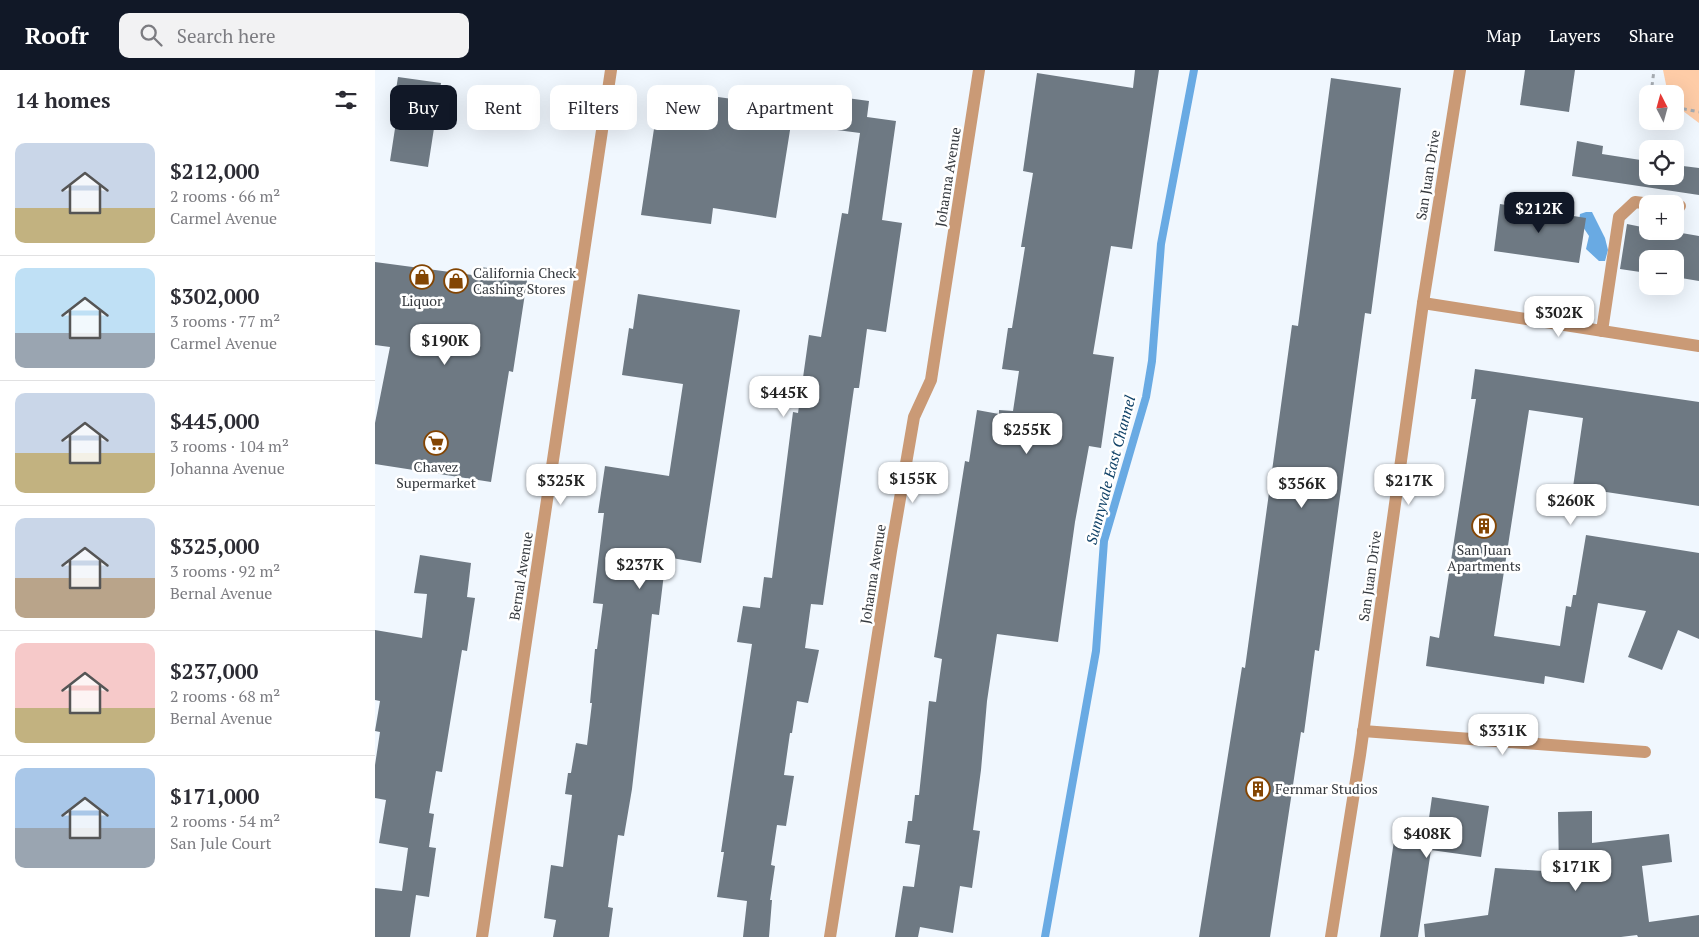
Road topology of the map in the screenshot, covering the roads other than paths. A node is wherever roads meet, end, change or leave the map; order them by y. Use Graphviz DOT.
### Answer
graph roads {
  1 [pos="611,70"];
  2 [pos="979,70"];
  3 [pos="1460,70"];
  4 [pos="1639,202"];
  5 [pos="1423,303"];
  6 [pos="1602,331"];
  7 [pos="1699,346"];
  8 [pos="1363,731"];
  9 [pos="1645,752"];
  10 [pos="482,937"];
  11 [pos="830,937"];
  12 [pos="1331,937"];
  1 -- 10 [label="street, Bernal Avenue"];
  2 -- 11 [label="street, Johanna Avenue"];
  3 -- 5 [label="street, San Juan Drive"];
  4 -- 6 [label="street"];
  5 -- 6 [label="street"];
  5 -- 8 [label="street, San Juan Drive"];
  6 -- 7 [label="street"];
  8 -- 9 [label="street"];
  8 -- 12 [label="street, San Juan Drive"];
}
